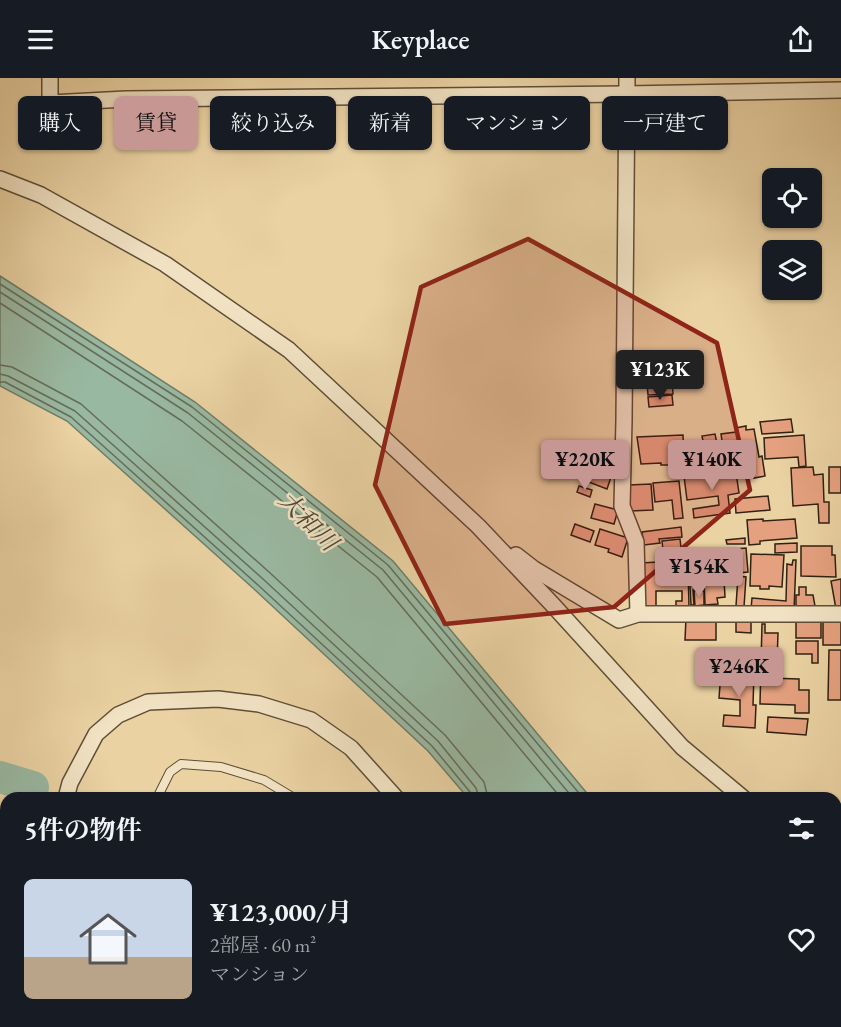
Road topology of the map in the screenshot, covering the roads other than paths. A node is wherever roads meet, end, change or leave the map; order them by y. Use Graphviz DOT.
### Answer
graph roads {
  1 [pos="50,78"];
  2 [pos="627,78"];
  3 [pos="841,90"];
  4 [pos="626,94"];
  5 [pos="0,179"];
  6 [pos="478,526"];
  7 [pos="638,614"];
  8 [pos="841,614"];
  9 [pos="68,792"];
  10 [pos="160,792"];
  11 [pos="284,792"];
  12 [pos="391,792"];
  13 [pos="736,792"];
  1 -- 4 [label="street"];
  2 -- 4 [label="street"];
  3 -- 4 [label="street"];
  4 -- 7 [label="street"];
  5 -- 6 [label="street"];
  6 -- 7 [label="street"];
  6 -- 13 [label="street"];
  7 -- 8 [label="street"];
  9 -- 12 [label="street"];
  10 -- 11 [label="lane"];
}
